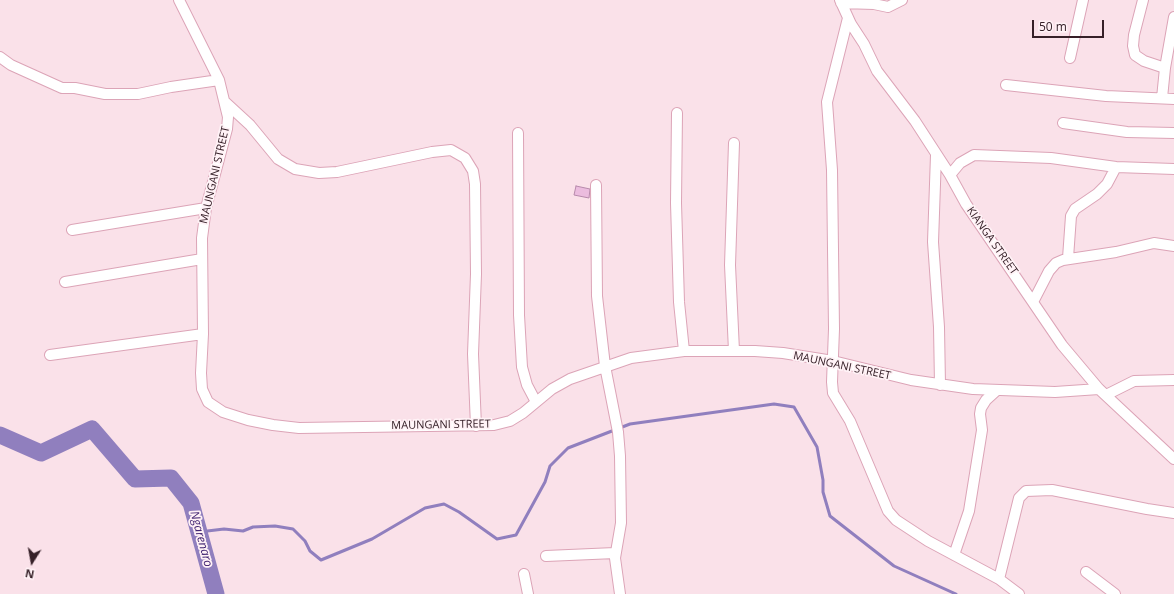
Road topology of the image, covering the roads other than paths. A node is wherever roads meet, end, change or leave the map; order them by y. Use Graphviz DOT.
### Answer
graph roads {
  1 [pos="179,0"];
  2 [pos="902,0"];
  3 [pos="1083,0"];
  4 [pos="1143,0"];
  5 [pos="840,2"];
  6 [pos="848,18"];
  7 [pos="1174,18"];
  8 [pos="0,57"];
  9 [pos="1070,58"];
  10 [pos="1165,68"];
  11 [pos="219,80"];
  12 [pos="1006,85"];
  13 [pos="1162,98"];
  14 [pos="1174,99"];
  15 [pos="225,102"];
  16 [pos="677,113"];
  17 [pos="1063,123"];
  18 [pos="518,133"];
  19 [pos="1174,133"];
  20 [pos="734,143"];
  21 [pos="936,155"];
  22 [pos="1116,167"];
  23 [pos="1174,169"];
  24 [pos="950,175"];
  25 [pos="596,185"];
  26 [pos="206,208"];
  27 [pos="72,230"];
  28 [pos="1174,246"];
  29 [pos="1068,258"];
  30 [pos="202,259"];
  31 [pos="66,282"];
  32 [pos="1033,302"];
  33 [pos="203,334"];
  34 [pos="734,351"];
  35 [pos="684,352"];
  36 [pos="50,355"];
  37 [pos="833,361"];
  38 [pos="605,366"];
  39 [pos="1174,380"];
  40 [pos="940,385"];
  41 [pos="997,390"];
  42 [pos="1102,392"];
  43 [pos="536,402"];
  44 [pos="476,426"];
  45 [pos="1174,459"];
  46 [pos="1174,513"];
  47 [pos="615,553"];
  48 [pos="954,555"];
  49 [pos="546,556"];
  50 [pos="1086,572"];
  51 [pos="524,574"];
  52 [pos="999,579"];
  53 [pos="528,594"];
  54 [pos="620,594"];
  55 [pos="1019,594"];
  56 [pos="1115,594"];
  1 -- 11 [label="street, MAUNGANI STREET"];
  2 -- 5 [label="street"];
  3 -- 9 [label="street"];
  4 -- 10 [label="street"];
  5 -- 6 [label="street, KIANGA STREET"];
  6 -- 21 [label="street, KIANGA STREET"];
  6 -- 37 [label="street"];
  7 -- 10 [label="street"];
  8 -- 11 [label="street"];
  10 -- 13 [label="street"];
  11 -- 15 [label="street, MAUNGANI STREET"];
  12 -- 13 [label="street"];
  13 -- 14 [label="street"];
  15 -- 26 [label="street, MAUNGANI STREET"];
  15 -- 44 [label="street"];
  16 -- 35 [label="street"];
  17 -- 19 [label="street"];
  18 -- 43 [label="street"];
  20 -- 34 [label="street"];
  21 -- 24 [label="street, KIANGA STREET"];
  21 -- 40 [label="street"];
  22 -- 23 [label="street"];
  22 -- 24 [label="street"];
  22 -- 29 [label="street"];
  24 -- 32 [label="street, KIANGA STREET"];
  25 -- 38 [label="street"];
  26 -- 27 [label="street"];
  26 -- 30 [label="street, MAUNGANI STREET"];
  28 -- 29 [label="street"];
  29 -- 32 [label="street"];
  30 -- 31 [label="street"];
  30 -- 33 [label="street, MAUNGANI STREET"];
  32 -- 42 [label="street, KIANGA STREET"];
  33 -- 36 [label="street"];
  33 -- 44 [label="street, MAUNGANI STREET"];
  34 -- 35 [label="street, MAUNGANI STREET"];
  34 -- 37 [label="street, MAUNGANI STREET"];
  35 -- 38 [label="street, MAUNGANI STREET"];
  37 -- 40 [label="street, MAUNGANI STREET"];
  37 -- 48 [label="street"];
  38 -- 43 [label="street, MAUNGANI STREET"];
  38 -- 47 [label="street"];
  39 -- 42 [label="street"];
  40 -- 41 [label="street, MAUNGANI STREET"];
  41 -- 42 [label="street, MAUNGANI STREET"];
  41 -- 48 [label="street"];
  42 -- 45 [label="street, KIANGA STREET"];
  43 -- 44 [label="street, MAUNGANI STREET"];
  46 -- 52 [label="street"];
  47 -- 49 [label="street"];
  47 -- 54 [label="street"];
  48 -- 52 [label="street"];
  50 -- 56 [label="street"];
  51 -- 53 [label="street"];
  52 -- 55 [label="street"];
}
